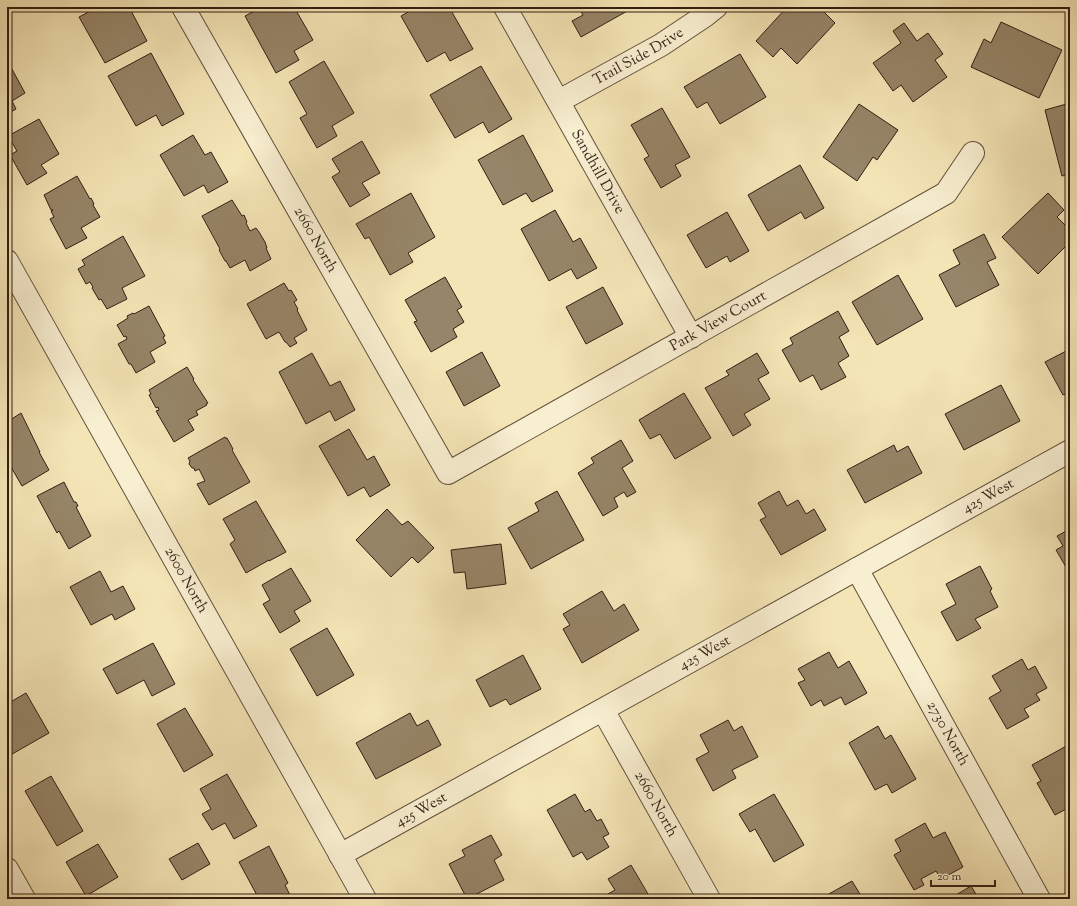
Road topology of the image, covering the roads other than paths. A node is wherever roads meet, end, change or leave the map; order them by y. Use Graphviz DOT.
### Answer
graph roads {
  1 [pos="183,7"];
  2 [pos="506,7"];
  3 [pos="716,7"];
  4 [pos="559,101"];
  5 [pos="973,153"];
  6 [pos="7,261"];
  7 [pos="691,337"];
  8 [pos="1070,451"];
  9 [pos="448,473"];
  10 [pos="857,569"];
  11 [pos="603,710"];
  12 [pos="340,855"];
  13 [pos="7,869"];
  14 [pos="24,899"];
  15 [pos="365,899"];
  16 [pos="709,899"];
  17 [pos="1039,899"];
  1 -- 9 [label="street, 2660 North"];
  2 -- 4 [label="street, Sandhill Drive"];
  3 -- 4 [label="street, Trail Side Drive"];
  4 -- 7 [label="street, Sandhill Drive"];
  5 -- 7 [label="street, Park View Court"];
  6 -- 12 [label="street, 2600 North"];
  7 -- 9 [label="street, Park View Court"];
  8 -- 10 [label="street, 425 West"];
  10 -- 11 [label="street, 425 West"];
  10 -- 17 [label="street, 2730 North"];
  11 -- 12 [label="street, 425 West"];
  11 -- 16 [label="street, 2660 North"];
  12 -- 15 [label="street, 2600 North"];
  13 -- 14 [label="street"];
}
